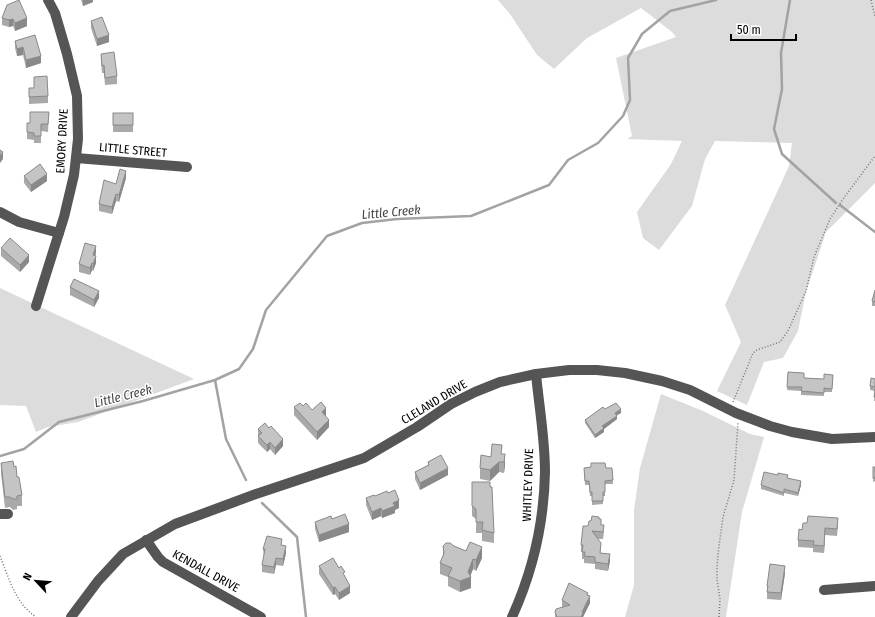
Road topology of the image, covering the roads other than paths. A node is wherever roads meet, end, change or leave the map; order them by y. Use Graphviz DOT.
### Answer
graph roads {
  1 [pos="48,0"];
  2 [pos="76,158"];
  3 [pos="187,167"];
  4 [pos="0,212"];
  5 [pos="59,233"];
  6 [pos="36,306"];
  7 [pos="536,374"];
  8 [pos="875,437"];
  9 [pos="146,540"];
  10 [pos="875,586"];
  11 [pos="824,590"];
  12 [pos="70,617"];
  13 [pos="261,617"];
  14 [pos="512,617"];
  1 -- 2 [label="street, EMORY DRIVE"];
  2 -- 3 [label="street, LITTLE STREET"];
  2 -- 5 [label="street, EMORY DRIVE"];
  4 -- 5 [label="street"];
  5 -- 6 [label="street, EMORY DRIVE"];
  7 -- 8 [label="street, CLELAND DRIVE"];
  7 -- 9 [label="street, CLELAND DRIVE"];
  7 -- 14 [label="street, WHITLEY DRIVE"];
  9 -- 12 [label="street, CLELAND DRIVE"];
  9 -- 13 [label="street, KENDALL DRIVE"];
  10 -- 11 [label="street"];
}
